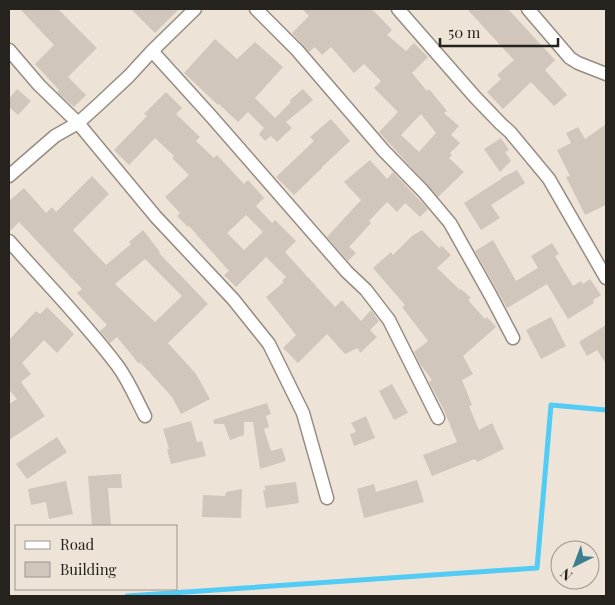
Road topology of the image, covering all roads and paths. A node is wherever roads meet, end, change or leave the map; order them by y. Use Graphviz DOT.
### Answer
graph roads {
  1 [pos="195,9"];
  2 [pos="256,9"];
  3 [pos="398,9"];
  4 [pos="528,9"];
  5 [pos="9,50"];
  6 [pos="152,51"];
  7 [pos="606,74"];
  8 [pos="78,123"];
  9 [pos="9,176"];
  10 [pos="9,241"];
  11 [pos="606,278"];
  12 [pos="513,338"];
  13 [pos="145,416"];
  14 [pos="438,418"];
  15 [pos="327,498"];
  1 -- 6 [label="street"];
  2 -- 12 [label="street"];
  3 -- 11 [label="street"];
  4 -- 7 [label="street"];
  5 -- 8 [label="street"];
  6 -- 8 [label="street"];
  6 -- 14 [label="street"];
  8 -- 9 [label="street"];
  8 -- 15 [label="street"];
  10 -- 13 [label="street"];
}
